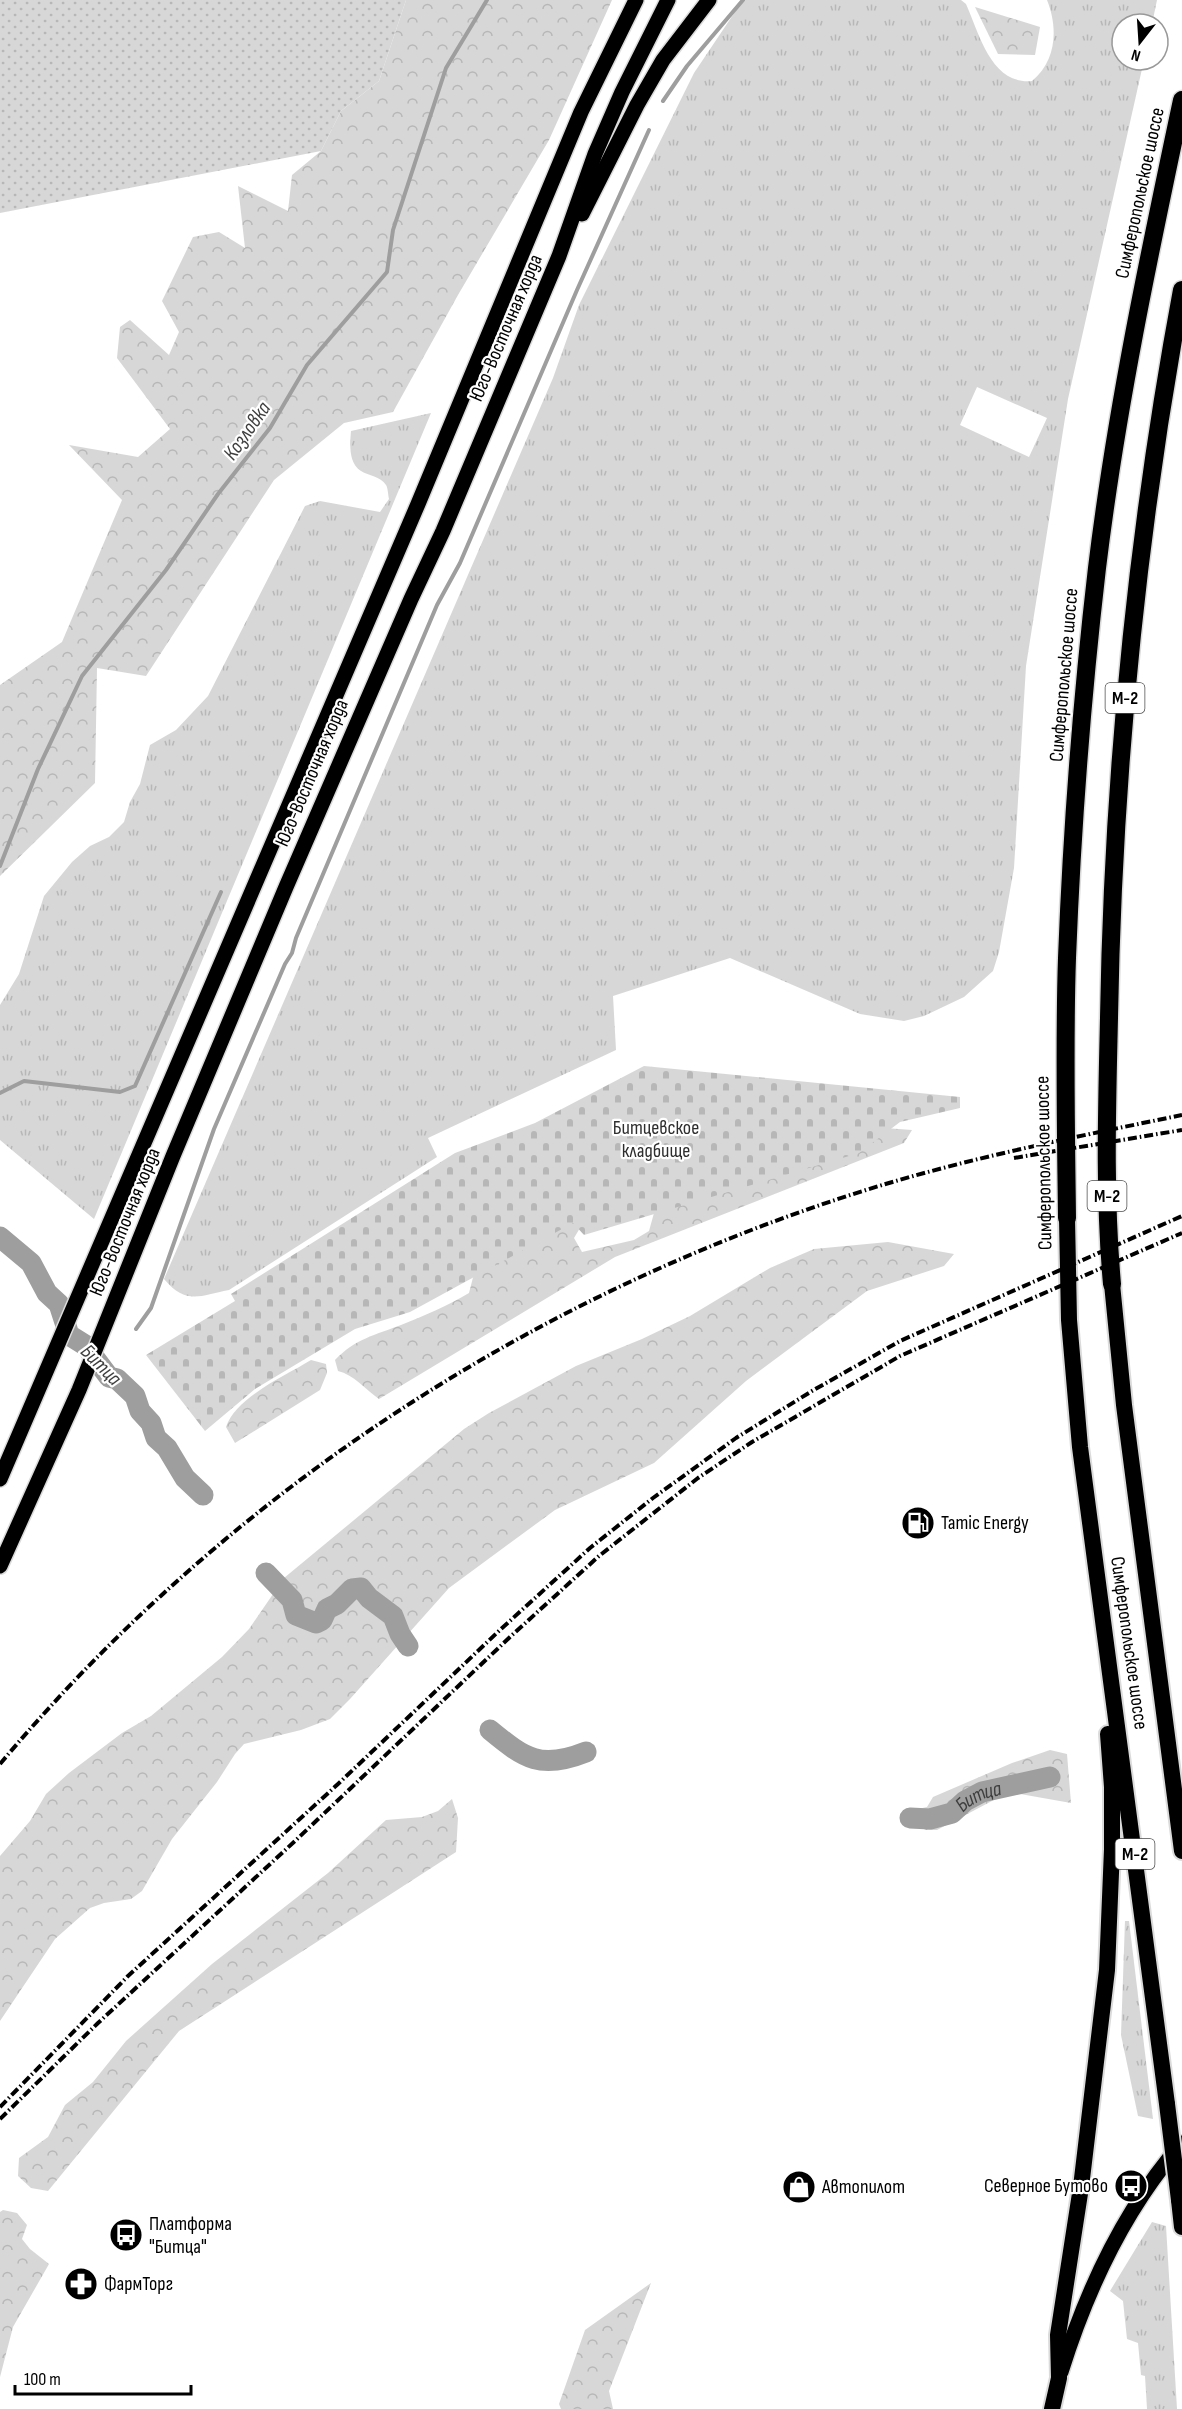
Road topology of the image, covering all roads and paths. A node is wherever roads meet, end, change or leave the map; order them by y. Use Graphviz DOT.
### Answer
graph roads {
  1 [pos="636,0"];
  2 [pos="668,0"];
  3 [pos="709,0"];
  4 [pos="1182,100"];
  5 [pos="559,256"];
  6 [pos="1182,290"];
  7 [pos="1067,1218"];
  8 [pos="1112,1284"];
  9 [pos="0,1479"];
  10 [pos="0,1566"];
  11 [pos="1100,1604"];
  12 [pos="1182,1851"];
  13 [pos="1182,2143"];
  14 [pos="1182,2227"];
  15 [pos="1059,2378"];
  16 [pos="1052,2409"];
  1 -- 9 [label="main road, Юго-Восточная хорда"];
  2 -- 5 [label="main road, Юго-Восточная хорда"];
  3 -- 5 [label="main road"];
  4 -- 7 [label="highway, Симферопольское шоссе / М-2"];
  5 -- 10 [label="main road, Юго-Восточная хорда"];
  6 -- 8 [label="highway, Симферопольское шоссе / М-2"];
  7 -- 11 [label="highway, Симферопольское шоссе / М-2"];
  8 -- 12 [label="highway, Симферопольское шоссе / М-2"];
  11 -- 14 [label="highway, Симферопольское шоссе / М-2, bridge"];
  11 -- 15 [label="highway"];
  13 -- 15 [label="main road"];
  15 -- 16 [label="highway"];
}
